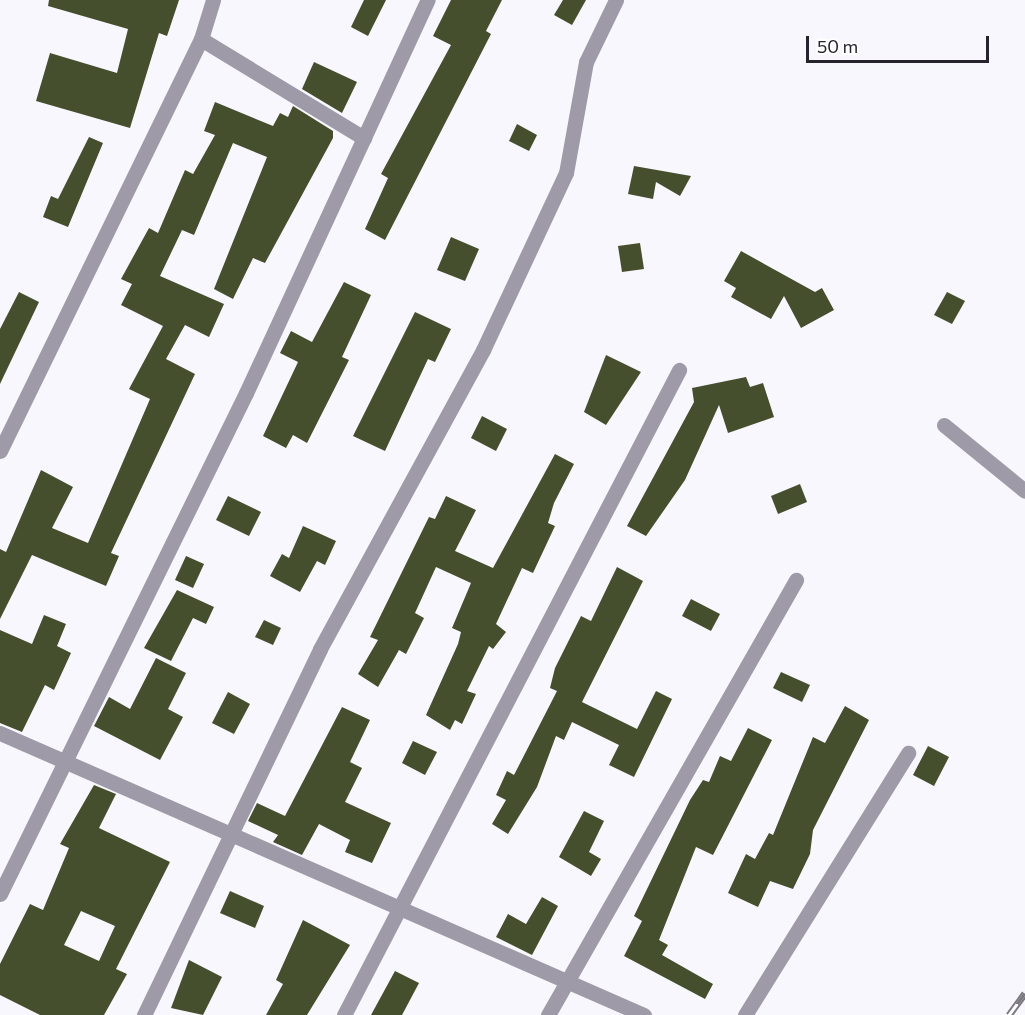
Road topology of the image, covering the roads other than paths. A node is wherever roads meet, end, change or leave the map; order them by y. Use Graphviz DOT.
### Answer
graph roads {
  1 [pos="213,0"];
  2 [pos="428,0"];
  3 [pos="616,0"];
  4 [pos="201,39"];
  5 [pos="364,138"];
  6 [pos="679,370"];
  7 [pos="944,425"];
  8 [pos="0,451"];
  9 [pos="1025,491"];
  10 [pos="796,580"];
  11 [pos="0,732"];
  12 [pos="908,753"];
  13 [pos="65,762"];
  14 [pos="233,836"];
  15 [pos="0,894"];
  16 [pos="397,909"];
  17 [pos="565,982"];
  18 [pos="144,1015"];
  19 [pos="344,1015"];
  20 [pos="548,1015"];
  21 [pos="644,1015"];
  22 [pos="745,1015"];
  1 -- 4 [label="street"];
  2 -- 5 [label="street"];
  3 -- 14 [label="street"];
  4 -- 5 [label="street"];
  4 -- 8 [label="street"];
  5 -- 13 [label="street"];
  6 -- 16 [label="street"];
  7 -- 9 [label="street"];
  10 -- 17 [label="street"];
  11 -- 13 [label="street"];
  12 -- 22 [label="street"];
  13 -- 14 [label="street"];
  13 -- 15 [label="street"];
  14 -- 16 [label="street"];
  14 -- 18 [label="street"];
  16 -- 17 [label="street"];
  16 -- 19 [label="street"];
  17 -- 20 [label="street"];
  17 -- 21 [label="street"];
}
